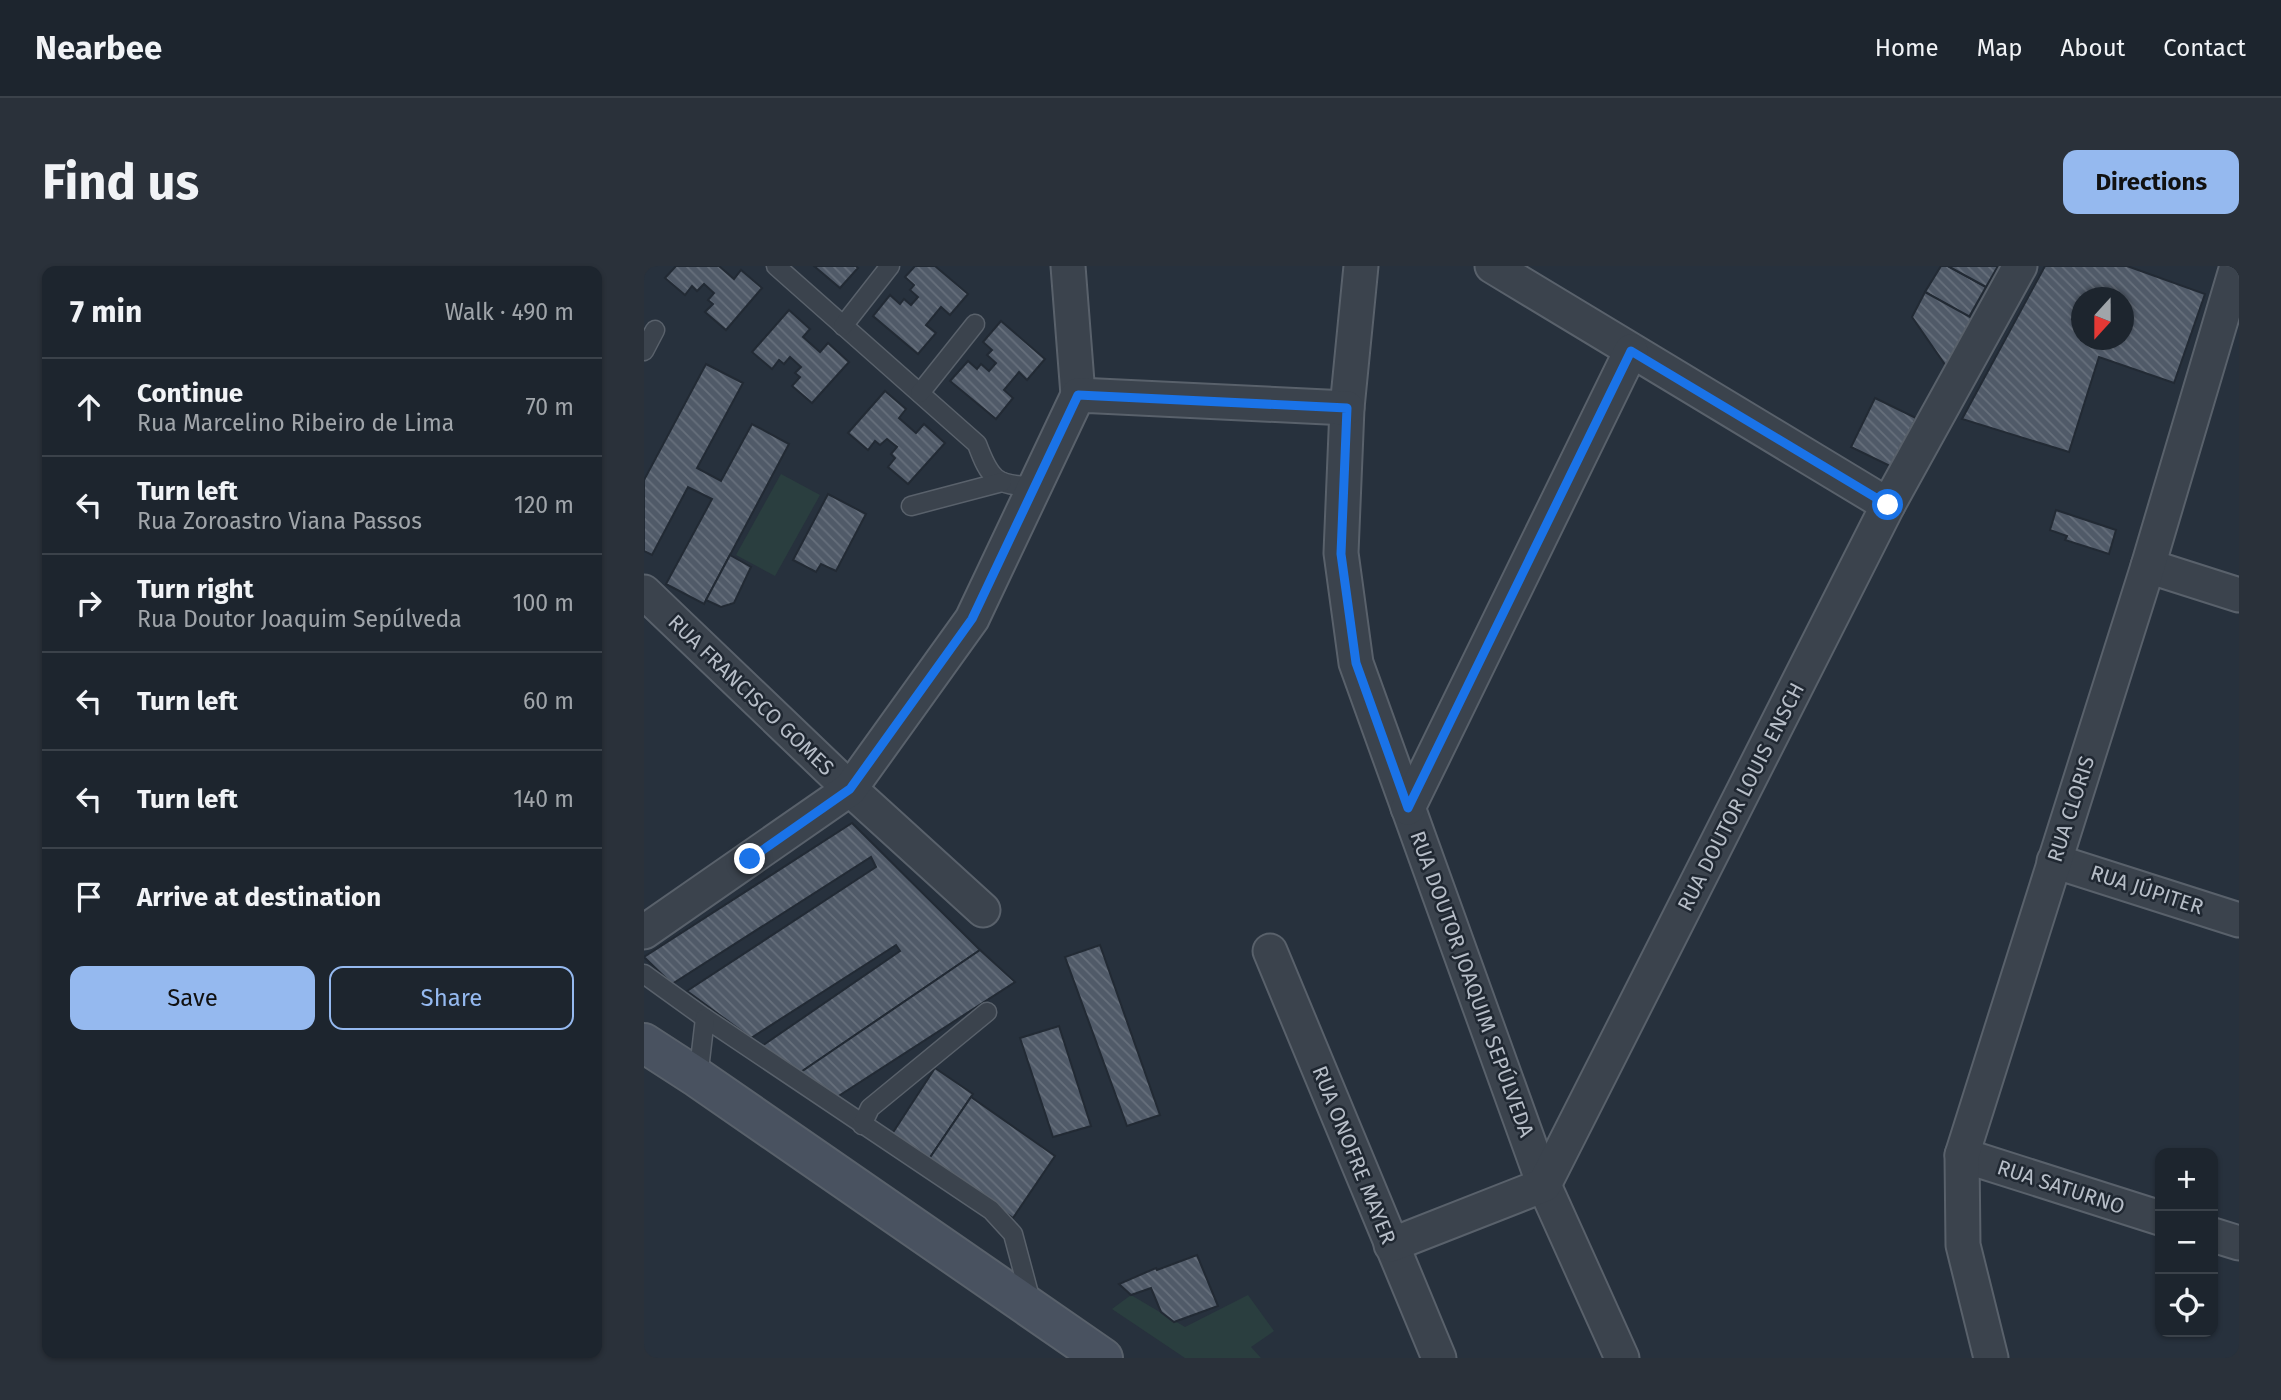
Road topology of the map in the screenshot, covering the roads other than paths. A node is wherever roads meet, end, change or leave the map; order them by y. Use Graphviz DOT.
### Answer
graph roads {
  1 [pos="776,266"];
  2 [pos="890,266"];
  3 [pos="1068,266"];
  4 [pos="1361,266"];
  5 [pos="1492,266"];
  6 [pos="2020,266"];
  7 [pos="2231,270"];
  8 [pos="975,324"];
  9 [pos="843,326"];
  10 [pos="655,330"];
  11 [pos="644,351"];
  12 [pos="1631,351"];
  13 [pos="920,393"];
  14 [pos="1078,395"];
  15 [pos="1347,408"];
  16 [pos="1018,484"];
  17 [pos="1888,505"];
  18 [pos="911,506"];
  19 [pos="2148,566"];
  20 [pos="644,592"];
  21 [pos="2239,595"];
  22 [pos="850,789"];
  23 [pos="1408,808"];
  24 [pos="2054,861"];
  25 [pos="983,909"];
  26 [pos="2239,920"];
  27 [pos="644,932"];
  28 [pos="1270,951"];
  29 [pos="644,974"];
  30 [pos="987,1012"];
  31 [pos="705,1018"];
  32 [pos="644,1043"];
  33 [pos="698,1078"];
  34 [pos="862,1125"];
  35 [pos="1962,1155"];
  36 [pos="1544,1185"];
  37 [pos="2155,1216"];
  38 [pos="2218,1237"];
  39 [pos="2239,1243"];
  40 [pos="1391,1245"];
  41 [pos="1032,1308"];
  42 [pos="1103,1358"];
  43 [pos="1439,1358"];
  44 [pos="1622,1358"];
  45 [pos="1991,1358"];
  1 -- 9 [label="lane"];
  2 -- 9 [label="lane"];
  3 -- 14 [label="street"];
  4 -- 15 [label="street, RUA DOUTOR JOAQUIM SEPÚLVEDA"];
  5 -- 12 [label="street"];
  6 -- 17 [label="street, RUA DOUTOR LOUIS ENSCH"];
  7 -- 19 [label="street, RUA CLORIS"];
  8 -- 13 [label="lane"];
  9 -- 13 [label="lane"];
  10 -- 11 [label="lane"];
  12 -- 17 [label="street"];
  12 -- 23 [label="street"];
  13 -- 16 [label="lane"];
  14 -- 15 [label="street"];
  14 -- 16 [label="street"];
  15 -- 23 [label="street, RUA DOUTOR JOAQUIM SEPÚLVEDA"];
  16 -- 18 [label="lane"];
  16 -- 22 [label="street"];
  17 -- 36 [label="street, RUA DOUTOR LOUIS ENSCH"];
  19 -- 21 [label="street"];
  19 -- 24 [label="street, RUA CLORIS"];
  20 -- 22 [label="street, RUA FRANCISCO GOMES"];
  22 -- 25 [label="street, RUA FRANCISCO GOMES"];
  22 -- 27 [label="street"];
  23 -- 36 [label="street, RUA DOUTOR JOAQUIM SEPÚLVEDA"];
  24 -- 26 [label="street, RUA JÚPITER"];
  24 -- 35 [label="street, RUA CLORIS"];
  28 -- 40 [label="street, RUA ONOFRE MAYER"];
  29 -- 31 [label="lane"];
  30 -- 34 [label="lane"];
  31 -- 33 [label="lane"];
  31 -- 34 [label="lane"];
  32 -- 33 [label="main road"];
  33 -- 41 [label="main road"];
  34 -- 41 [label="lane"];
  35 -- 37 [label="street, RUA SATURNO"];
  35 -- 45 [label="street, RUA CLORIS"];
  36 -- 40 [label="street"];
  36 -- 44 [label="street, RUA DOUTOR JOAQUIM SEPÚLVEDA"];
  38 -- 39 [label="street"];
  40 -- 43 [label="street, RUA ONOFRE MAYER"];
  41 -- 42 [label="main road"];
}
